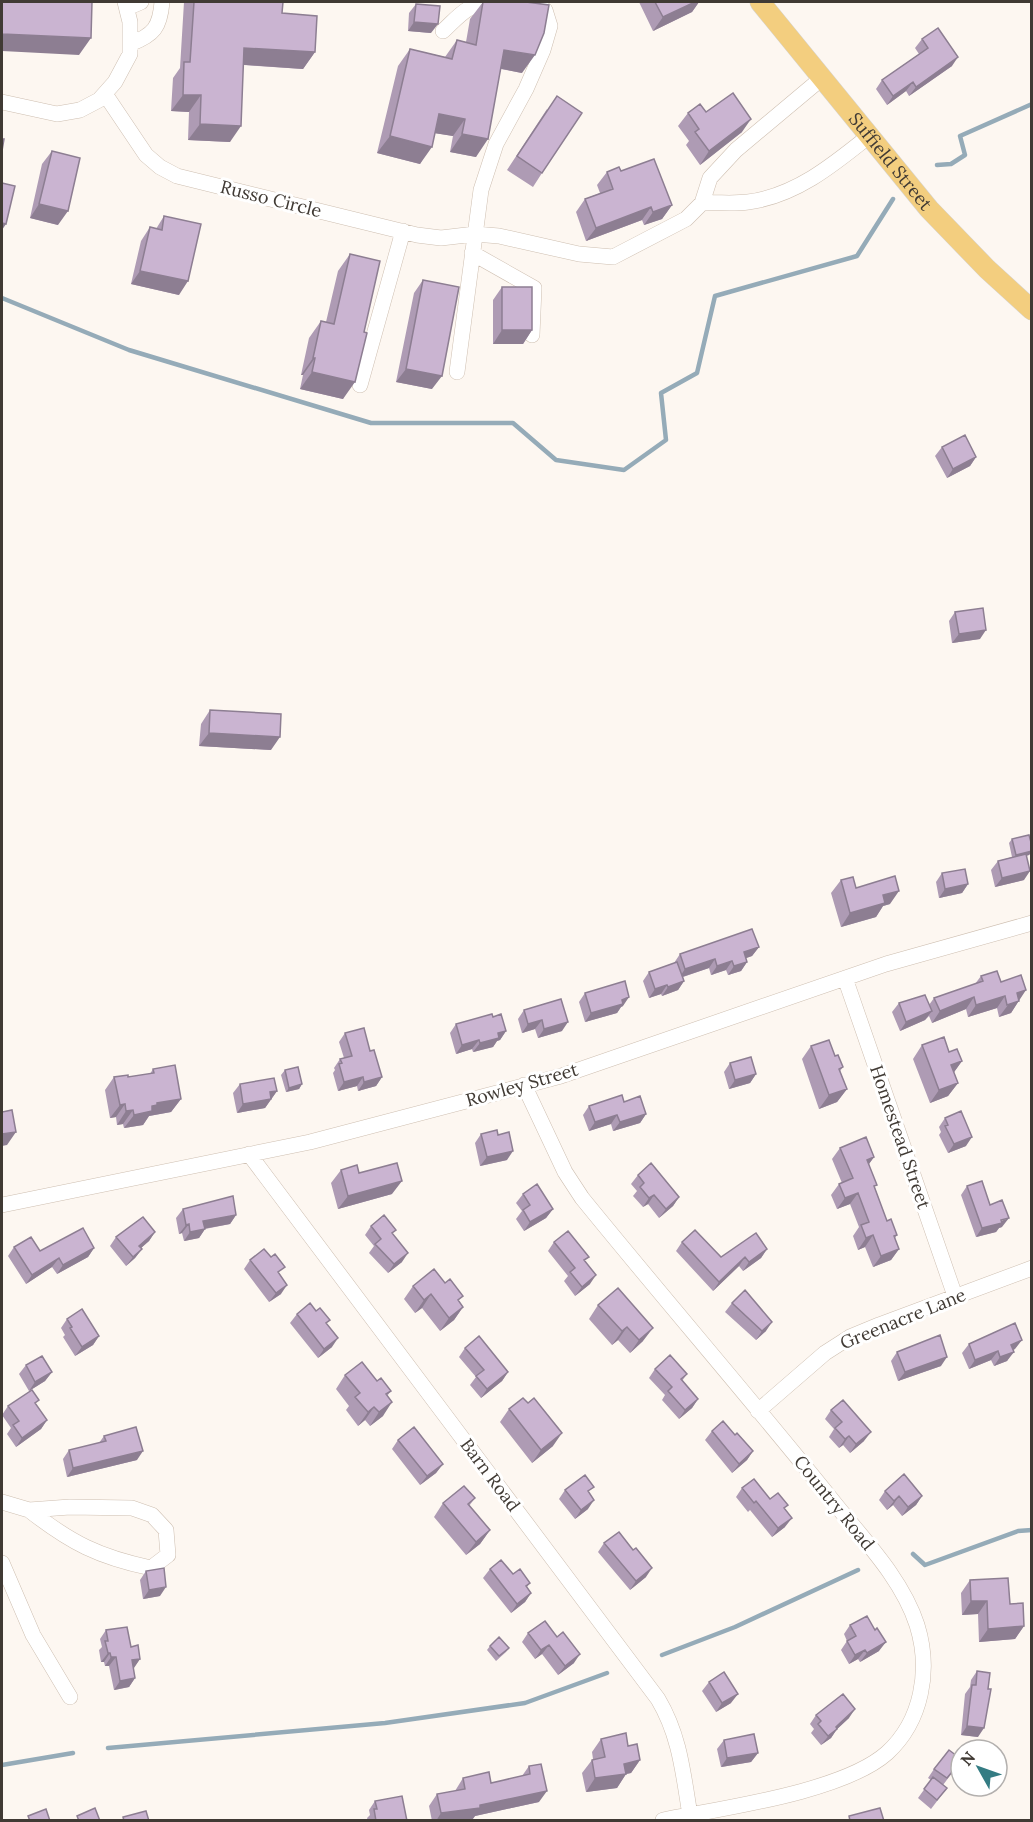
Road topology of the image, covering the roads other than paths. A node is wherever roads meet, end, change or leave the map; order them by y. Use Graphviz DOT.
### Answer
graph roads {
  1 [pos="162,2"];
  2 [pos="495,2"];
  3 [pos="524,2"];
  4 [pos="760,2"];
  5 [pos="131,4"];
  6 [pos="443,31"];
  7 [pos="130,44"];
  8 [pos="822,78"];
  9 [pos="105,94"];
  10 [pos="2,102"];
  11 [pos="868,136"];
  12 [pos="702,203"];
  13 [pos="404,231"];
  14 [pos="475,234"];
  15 [pos="472,253"];
  16 [pos="1032,310"];
  17 [pos="532,334"];
  18 [pos="457,372"];
  19 [pos="360,385"];
  20 [pos="1032,923"];
  21 [pos="844,978"];
  22 [pos="524,1086"];
  23 [pos="249,1155"];
  24 [pos="2,1205"];
  25 [pos="1032,1268"];
  26 [pos="955,1296"];
  27 [pos="758,1411"];
  28 [pos="2,1502"];
  29 [pos="29,1510"];
  30 [pos="2,1563"];
  31 [pos="70,1697"];
  32 [pos="690,1815"];
  33 [pos="663,1821"];
  1 -- 7 [label="street"];
  2 -- 6 [label="street"];
  3 -- 14 [label="street"];
  4 -- 8 [label="main road, Suffield Street"];
  5 -- 7 [label="street"];
  7 -- 9 [label="street"];
  8 -- 11 [label="main road, Suffield Street"];
  8 -- 12 [label="street"];
  9 -- 10 [label="street"];
  9 -- 13 [label="street, Russo Circle"];
  11 -- 12 [label="street"];
  11 -- 16 [label="main road, Suffield Street"];
  12 -- 14 [label="street, Russo Circle"];
  13 -- 14 [label="street, Russo Circle"];
  13 -- 19 [label="street"];
  14 -- 15 [label="street"];
  15 -- 17 [label="street"];
  15 -- 18 [label="street"];
  20 -- 21 [label="street, Rowley Street"];
  21 -- 22 [label="street, Rowley Street"];
  21 -- 26 [label="street, Homestead Street"];
  22 -- 23 [label="street, Rowley Street"];
  22 -- 27 [label="street, Country Road"];
  23 -- 24 [label="street, Rowley Street"];
  23 -- 32 [label="street, Barn Road"];
  25 -- 26 [label="street, Greenacre Lane"];
  26 -- 27 [label="street, Greenacre Lane"];
  27 -- 32 [label="street, Country Road"];
  28 -- 29 [label="street"];
  29 -- 29 [label="street"];
  30 -- 31 [label="street"];
  32 -- 33 [label="street, Country Road"];
}
